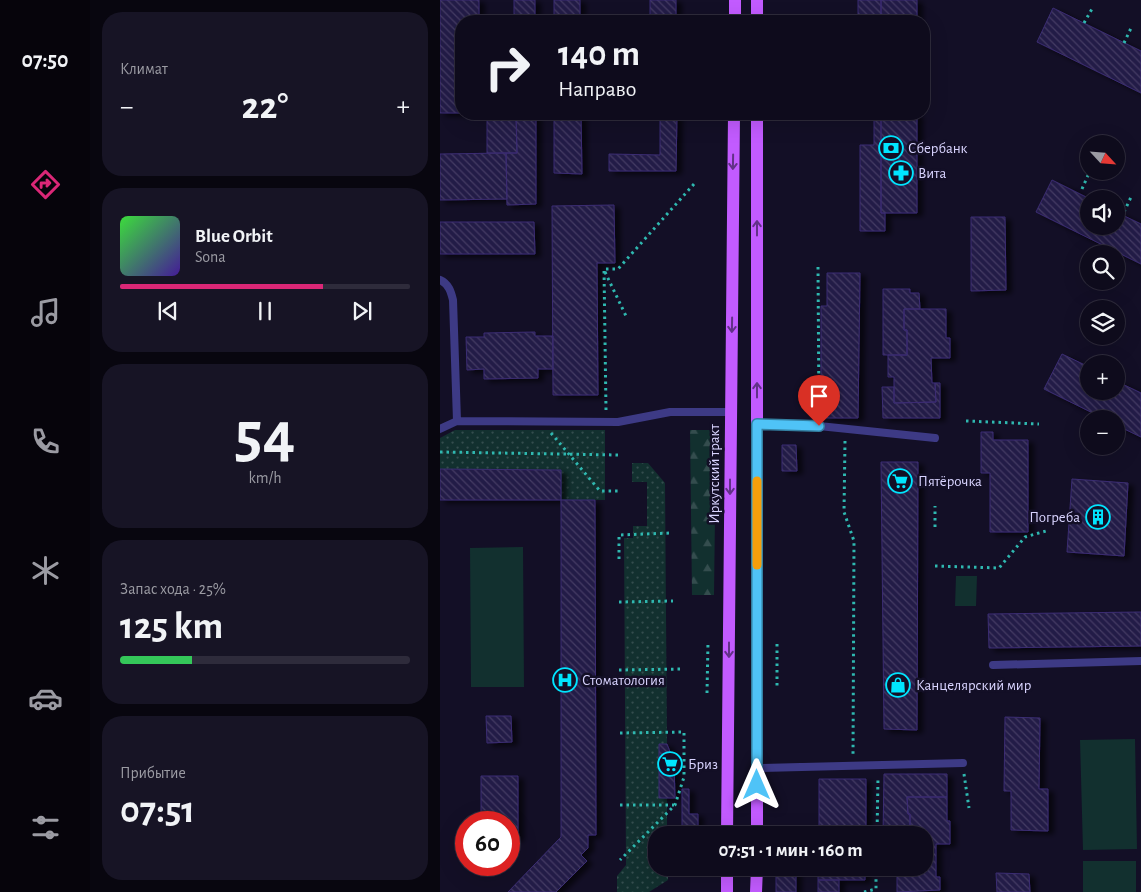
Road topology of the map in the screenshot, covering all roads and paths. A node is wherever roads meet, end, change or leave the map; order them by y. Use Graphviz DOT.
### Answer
graph roads {
  1 [pos="735,0"];
  2 [pos="758,0"];
  3 [pos="1093,7"];
  4 [pos="735,15"];
  5 [pos="758,15"];
  6 [pos="1084,23"];
  7 [pos="1132,26"];
  8 [pos="1124,43"];
  9 [pos="734,120"];
  10 [pos="757,120"];
  11 [pos="1086,180"];
  12 [pos="694,184"];
  13 [pos="1082,189"];
  14 [pos="1132,195"];
  15 [pos="1125,210"];
  16 [pos="818,268"];
  17 [pos="604,269"];
  18 [pos="440,280"];
  19 [pos="626,316"];
  20 [pos="731,412"];
  21 [pos="457,420"];
  22 [pos="966,421"];
  23 [pos="540,422"];
  24 [pos="606,422"];
  25 [pos="757,424"];
  26 [pos="1039,424"];
  27 [pos="819,426"];
  28 [pos="845,428"];
  29 [pos="440,429"];
  30 [pos="935,438"];
  31 [pos="440,452"];
  32 [pos="568,454"];
  33 [pos="618,455"];
  34 [pos="618,491"];
  35 [pos="935,506"];
  36 [pos="935,527"];
  37 [pos="1046,531"];
  38 [pos="672,533"];
  39 [pos="619,559"];
  40 [pos="935,566"];
  41 [pos="673,601"];
  42 [pos="619,602"];
  43 [pos="708,642"];
  44 [pos="777,644"];
  45 [pos="1141,661"];
  46 [pos="993,664"];
  47 [pos="684,669"];
  48 [pos="619,670"];
  49 [pos="777,689"];
  50 [pos="707,693"];
  51 [pos="620,733"];
  52 [pos="963,763"];
  53 [pos="878,764"];
  54 [pos="853,765"];
  55 [pos="757,768"];
  56 [pos="675,804"];
  57 [pos="620,805"];
  58 [pos="969,808"];
  59 [pos="728,826"];
  60 [pos="757,826"];
  61 [pos="877,826"];
  62 [pos="620,860"];
  63 [pos="727,876"];
  64 [pos="756,876"];
  65 [pos="876,876"];
  66 [pos="727,892"];
  67 [pos="756,892"];
  68 [pos="864,892"];
  1 -- 4 [label="main road"];
  2 -- 5 [label="main road"];
  3 -- 6 [label="path"];
  7 -- 8 [label="path"];
  9 -- 20 [label="main road, Иркутский тракт, one-way"];
  25 -- 10 [label="main road, one-way"];
  11 -- 13 [label="path"];
  12 -- 17 [label="path"];
  14 -- 15 [label="path"];
  16 -- 27 [label="path"];
  17 -- 19 [label="path"];
  17 -- 24 [label="path"];
  18 -- 21 [label="lane"];
  20 -- 24 [label="lane"];
  20 -- 59 [label="main road, Иркутский тракт, one-way"];
  21 -- 23 [label="lane"];
  21 -- 29 [label="lane"];
  22 -- 26 [label="path"];
  23 -- 24 [label="lane"];
  23 -- 32 [label="path"];
  25 -- 27 [label="lane"];
  25 -- 55 [label="main road"];
  27 -- 28 [label="lane"];
  28 -- 30 [label="lane"];
  28 -- 54 [label="path"];
  31 -- 32 [label="path"];
  32 -- 33 [label="path"];
  32 -- 34 [label="path"];
  35 -- 36 [label="path"];
  37 -- 40 [label="path"];
  38 -- 39 [label="path"];
  41 -- 42 [label="path"];
  43 -- 50 [label="path"];
  44 -- 49 [label="path"];
  45 -- 46 [label="lane"];
  47 -- 48 [label="path"];
  51 -- 56 [label="path"];
  52 -- 53 [label="lane"];
  52 -- 58 [label="path"];
  53 -- 54 [label="lane"];
  53 -- 61 [label="path"];
  54 -- 55 [label="lane"];
  55 -- 60 [label="main road"];
  56 -- 57 [label="path"];
  56 -- 62 [label="path"];
  63 -- 66 [label="main road"];
  64 -- 67 [label="main road"];
  65 -- 68 [label="path"];
}
